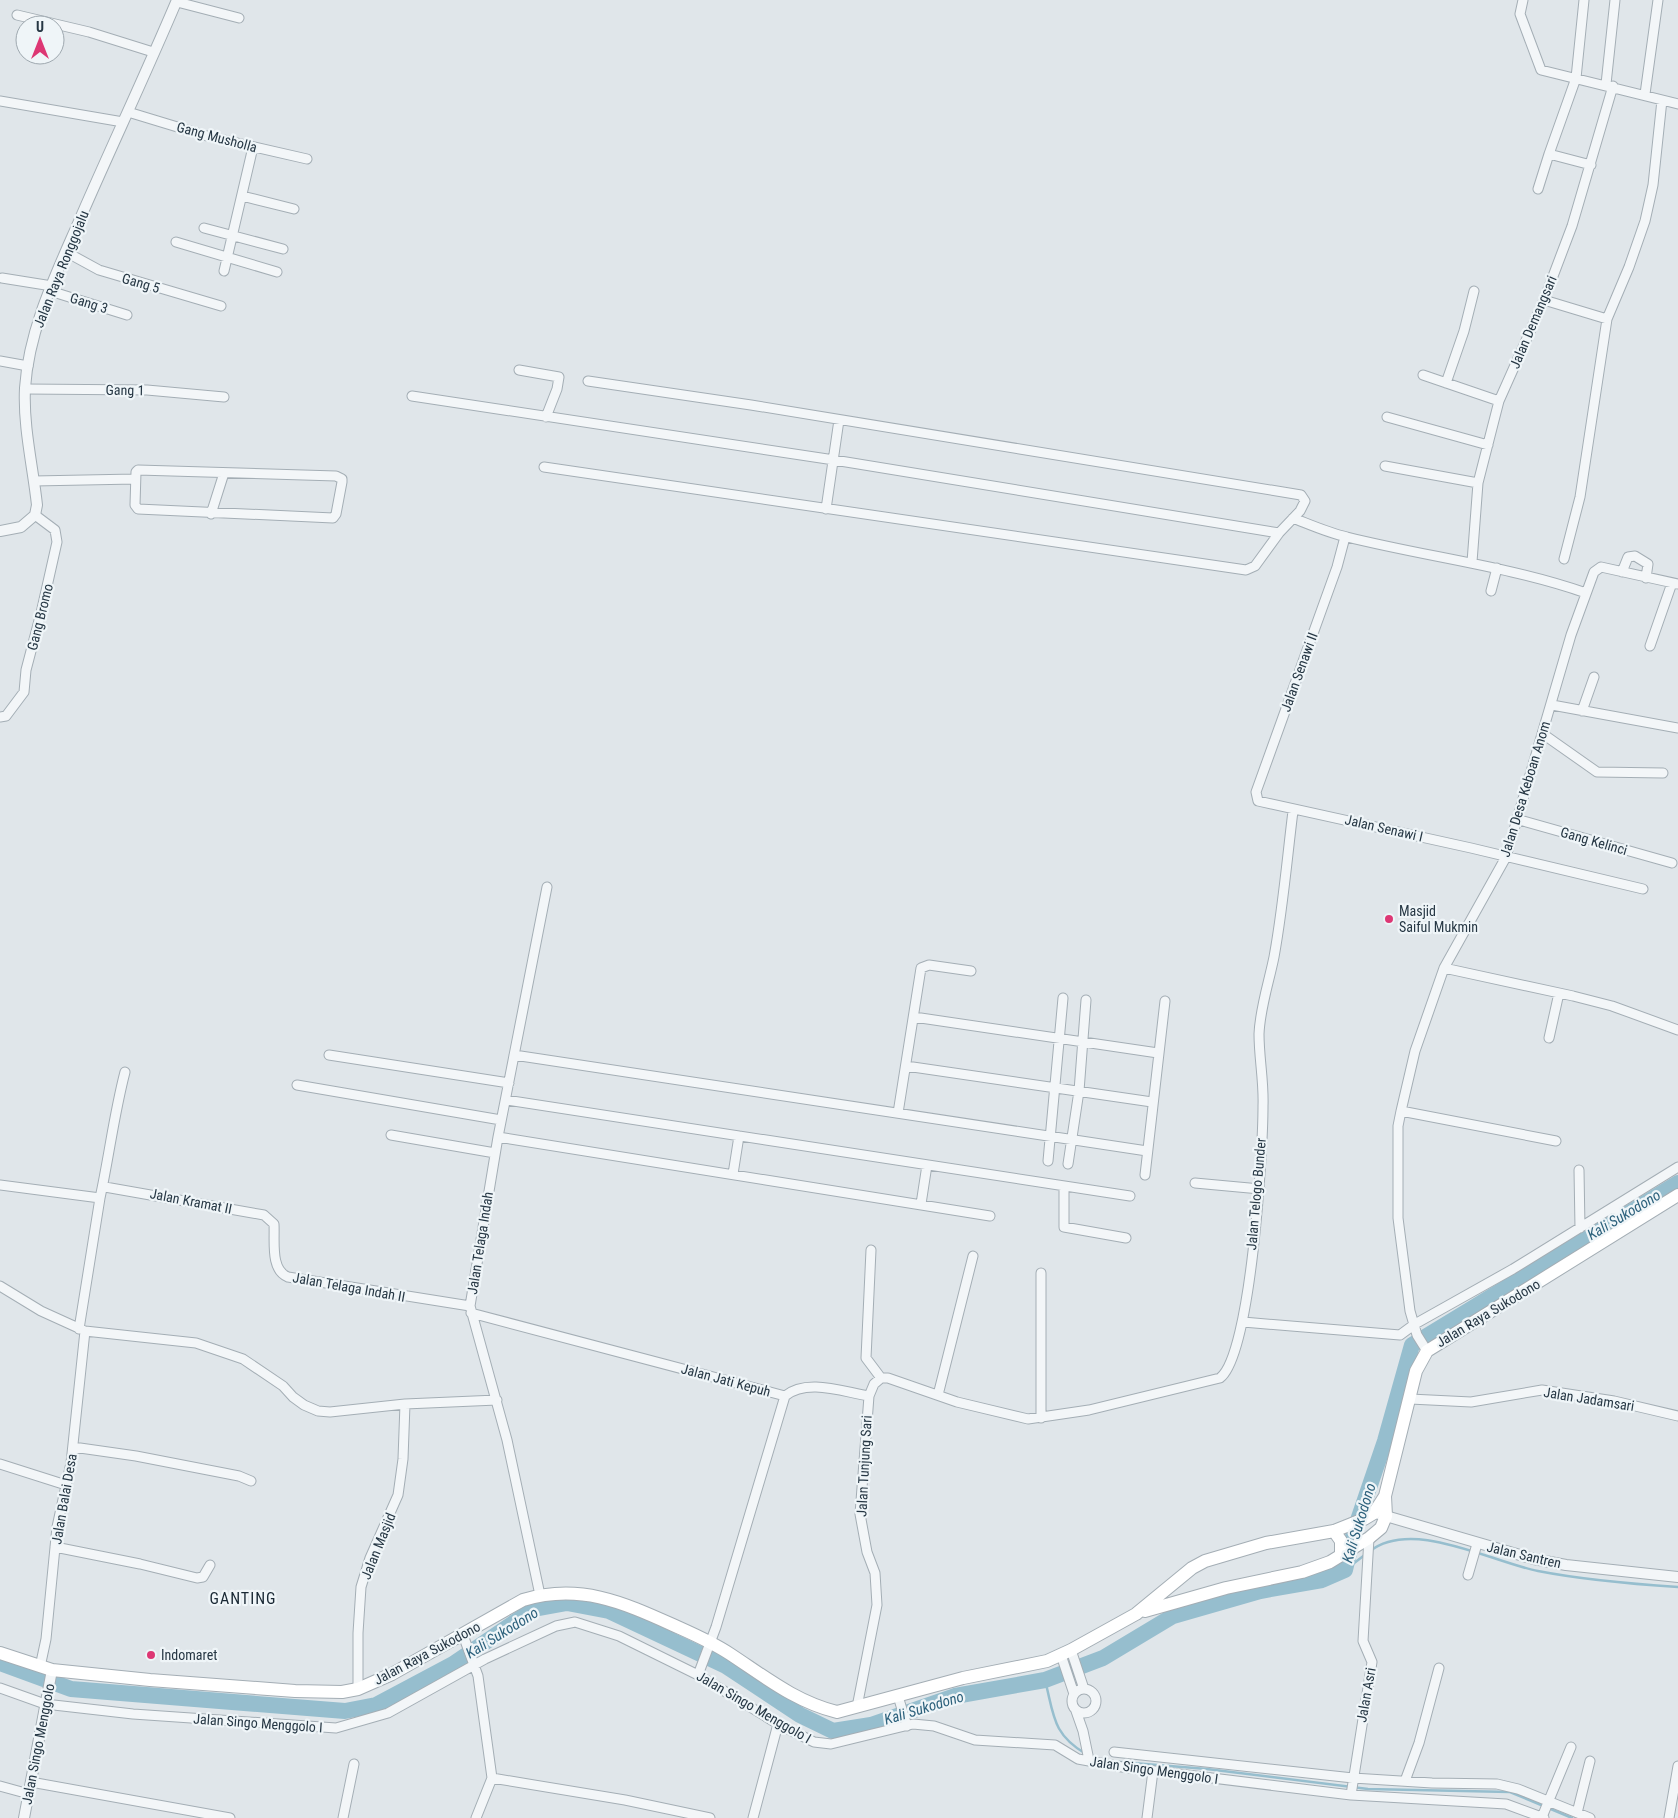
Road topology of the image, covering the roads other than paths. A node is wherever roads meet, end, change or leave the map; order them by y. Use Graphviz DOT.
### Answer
graph roads {
  1 [pos="1523,0"];
  2 [pos="1584,0"];
  3 [pos="1615,0"];
  4 [pos="1658,0"];
  5 [pos="177,1"];
  6 [pos="239,18"];
  7 [pos="65,26"];
  8 [pos="153,52"];
  9 [pos="1576,78"];
  10 [pos="1609,85"];
  11 [pos="1645,94"];
  12 [pos="1662,100"];
  13 [pos="0,101"];
  14 [pos="1678,104"];
  15 [pos="128,112"];
  16 [pos="123,122"];
  17 [pos="254,147"];
  18 [pos="1549,154"];
  19 [pos="307,159"];
  20 [pos="1590,165"];
  21 [pos="1538,189"];
  22 [pos="242,196"];
  23 [pos="294,208"];
  24 [pos="204,228"];
  25 [pos="232,236"];
  26 [pos="176,242"];
  27 [pos="283,249"];
  28 [pos="66,252"];
  29 [pos="227,258"];
  30 [pos="224,272"];
  31 [pos="277,272"];
  32 [pos="2,278"];
  33 [pos="51,288"];
  34 [pos="1474,291"];
  35 [pos="1544,300"];
  36 [pos="221,306"];
  37 [pos="127,315"];
  38 [pos="1606,319"];
  39 [pos="0,361"];
  40 [pos="28,366"];
  41 [pos="519,370"];
  42 [pos="1423,375"];
  43 [pos="588,381"];
  44 [pos="1446,383"];
  45 [pos="25,389"];
  46 [pos="412,396"];
  47 [pos="224,397"];
  48 [pos="1499,401"];
  49 [pos="1387,417"];
  50 [pos="550,418"];
  51 [pos="839,420"];
  52 [pos="1488,445"];
  53 [pos="834,460"];
  54 [pos="1385,466"];
  55 [pos="544,467"];
  56 [pos="224,473"];
  57 [pos="135,479"];
  58 [pos="34,481"];
  59 [pos="1478,483"];
  60 [pos="826,509"];
  61 [pos="211,514"];
  62 [pos="36,515"];
  63 [pos="1293,518"];
  64 [pos="0,531"];
  65 [pos="1279,533"];
  66 [pos="1346,537"];
  67 [pos="1564,559"];
  68 [pos="1472,562"];
  69 [pos="1497,568"];
  70 [pos="1622,572"];
  71 [pos="1646,578"];
  72 [pos="1675,583"];
  73 [pos="1491,591"];
  74 [pos="1586,593"];
  75 [pos="1650,646"];
  76 [pos="1594,677"];
  77 [pos="1552,705"];
  78 [pos="1582,711"];
  79 [pos="0,717"];
  80 [pos="1678,728"];
  81 [pos="1542,734"];
  82 [pos="1663,773"];
  83 [pos="1262,804"];
  84 [pos="1293,811"];
  85 [pos="1516,819"];
  86 [pos="1506,857"];
  87 [pos="1672,863"];
  88 [pos="547,887"];
  89 [pos="1642,889"];
  90 [pos="1444,968"];
  91 [pos="972,972"];
  92 [pos="1558,992"];
  93 [pos="1064,998"];
  94 [pos="1086,1000"];
  95 [pos="1164,1001"];
  96 [pos="914,1017"];
  97 [pos="1678,1030"];
  98 [pos="1549,1038"];
  99 [pos="1059,1039"];
  100 [pos="1082,1042"];
  101 [pos="1158,1053"];
  102 [pos="329,1055"];
  103 [pos="514,1055"];
  104 [pos="906,1066"];
  105 [pos="125,1072"];
  106 [pos="509,1083"];
  107 [pos="297,1086"];
  108 [pos="1055,1088"];
  109 [pos="1079,1091"];
  110 [pos="506,1100"];
  111 [pos="1152,1102"];
  112 [pos="1401,1111"];
  113 [pos="898,1113"];
  114 [pos="502,1120"];
  115 [pos="391,1135"];
  116 [pos="498,1136"];
  117 [pos="739,1136"];
  118 [pos="1050,1136"];
  119 [pos="1073,1140"];
  120 [pos="1556,1141"];
  121 [pos="1147,1151"];
  122 [pos="492,1153"];
  123 [pos="1048,1161"];
  124 [pos="1068,1164"];
  125 [pos="927,1166"];
  126 [pos="1678,1167"];
  127 [pos="1579,1170"];
  128 [pos="733,1174"];
  129 [pos="1145,1175"];
  130 [pos="1195,1182"];
  131 [pos="0,1185"];
  132 [pos="1064,1186"];
  133 [pos="104,1187"];
  134 [pos="1260,1189"];
  135 [pos="1678,1195"];
  136 [pos="1130,1196"];
  137 [pos="100,1198"];
  138 [pos="921,1204"];
  139 [pos="990,1216"];
  140 [pos="1621,1216"];
  141 [pos="274,1224"];
  142 [pos="1580,1228"];
  143 [pos="1126,1238"];
  144 [pos="871,1250"];
  145 [pos="973,1256"];
  146 [pos="1041,1273"];
  147 [pos="0,1286"];
  148 [pos="470,1310"];
  149 [pos="1243,1322"];
  150 [pos="1415,1324"];
  151 [pos="82,1330"];
  152 [pos="1425,1349"];
  153 [pos="881,1378"];
  154 [pos="938,1395"];
  155 [pos="785,1396"];
  156 [pos="868,1396"];
  157 [pos="1410,1399"];
  158 [pos="497,1400"];
  159 [pos="405,1404"];
  160 [pos="1678,1416"];
  161 [pos="1041,1418"];
  162 [pos="73,1447"];
  163 [pos="0,1464"];
  164 [pos="251,1481"];
  165 [pos="66,1485"];
  166 [pos="1385,1496"];
  167 [pos="1369,1516"];
  168 [pos="1386,1516"];
  169 [pos="1336,1530"];
  170 [pos="1367,1546"];
  171 [pos="55,1547"];
  172 [pos="1475,1550"];
  173 [pos="1344,1553"];
  174 [pos="210,1565"];
  175 [pos="1468,1575"];
  176 [pos="1678,1577"];
  177 [pos="1174,1583"];
  178 [pos="540,1595"];
  179 [pos="1180,1600"];
  180 [pos="1136,1614"];
  181 [pos="464,1637"];
  182 [pos="710,1645"];
  183 [pos="0,1653"];
  184 [pos="1067,1655"];
  185 [pos="475,1663"];
  186 [pos="1439,1668"];
  187 [pos="48,1670"];
  188 [pos="699,1672"];
  189 [pos="0,1688"];
  190 [pos="358,1689"];
  191 [pos="1084,1689"];
  192 [pos="1074,1694"];
  193 [pos="898,1698"];
  194 [pos="46,1701"];
  195 [pos="857,1707"];
  196 [pos="1076,1711"];
  197 [pos="1090,1712"];
  198 [pos="906,1723"];
  199 [pos="778,1724"];
  200 [pos="1083,1730"];
  201 [pos="1571,1746"];
  202 [pos="1121,1759"];
  203 [pos="1089,1760"];
  204 [pos="1590,1761"];
  205 [pos="354,1764"];
  206 [pos="1678,1766"];
  207 [pos="1153,1771"];
  208 [pos="492,1778"];
  209 [pos="1353,1780"];
  210 [pos="1405,1781"];
  211 [pos="31,1782"];
  212 [pos="0,1786"];
  213 [pos="29,1794"];
  214 [pos="1351,1794"];
  215 [pos="1549,1803"];
  216 [pos="1577,1813"];
  217 [pos="1543,1817"];
  218 [pos="24,1818"];
  219 [pos="230,1818"];
  220 [pos="343,1818"];
  221 [pos="476,1818"];
  222 [pos="710,1818"];
  223 [pos="753,1818"];
  224 [pos="1147,1818"];
  225 [pos="1590,1818"];
  226 [pos="1670,1818"];
  1 -- 9 [label="street"];
  2 -- 9 [label="street"];
  3 -- 10 [label="street, Jalan Demangsari"];
  4 -- 11 [label="street"];
  5 -- 6 [label="street"];
  5 -- 8 [label="street, Jalan Raya Ronggojalu"];
  7 -- 8 [label="street"];
  8 -- 15 [label="street, Jalan Raya Ronggojalu"];
  9 -- 10 [label="street"];
  9 -- 18 [label="street"];
  10 -- 11 [label="street"];
  10 -- 20 [label="street, Jalan Demangsari"];
  11 -- 12 [label="street"];
  12 -- 14 [label="street"];
  12 -- 38 [label="street"];
  13 -- 16 [label="street"];
  15 -- 16 [label="street, Jalan Raya Ronggojalu"];
  15 -- 17 [label="street, Gang Musholla"];
  16 -- 28 [label="street, Jalan Raya Ronggojalu"];
  17 -- 19 [label="street, Gang Musholla"];
  17 -- 22 [label="street"];
  18 -- 20 [label="street"];
  18 -- 21 [label="street"];
  20 -- 35 [label="street, Jalan Demangsari"];
  22 -- 23 [label="street"];
  22 -- 25 [label="street"];
  24 -- 25 [label="street"];
  25 -- 27 [label="street"];
  25 -- 29 [label="street"];
  26 -- 29 [label="street"];
  28 -- 33 [label="street, Jalan Raya Ronggojalu"];
  28 -- 36 [label="street, Gang 5"];
  29 -- 30 [label="street"];
  29 -- 31 [label="street"];
  32 -- 33 [label="street, Gang 3"];
  33 -- 37 [label="street, Gang 3"];
  33 -- 40 [label="street, Jalan Raya Ronggojalu"];
  34 -- 44 [label="street"];
  35 -- 38 [label="street"];
  35 -- 48 [label="street, Jalan Demangsari"];
  38 -- 67 [label="street"];
  39 -- 40 [label="street"];
  40 -- 45 [label="street, Jalan Raya Ronggojalu"];
  41 -- 50 [label="street"];
  42 -- 44 [label="street"];
  43 -- 51 [label="street"];
  44 -- 48 [label="street"];
  45 -- 47 [label="street, Gang 1"];
  45 -- 58 [label="street, Jalan Raya Ronggojalu"];
  46 -- 50 [label="street"];
  48 -- 52 [label="street, Jalan Demangsari"];
  49 -- 52 [label="street"];
  50 -- 53 [label="street"];
  51 -- 53 [label="street"];
  51 -- 63 [label="street"];
  52 -- 59 [label="street, Jalan Demangsari"];
  53 -- 60 [label="street"];
  53 -- 65 [label="street"];
  54 -- 59 [label="street"];
  55 -- 60 [label="street"];
  56 -- 57 [label="street"];
  56 -- 61 [label="street"];
  56 -- 61 [label="street"];
  57 -- 58 [label="street"];
  57 -- 61 [label="street"];
  58 -- 62 [label="street, Jalan Raya Ronggojalu"];
  59 -- 68 [label="street, Jalan Demangsari"];
  60 -- 65 [label="street"];
  62 -- 64 [label="street"];
  62 -- 79 [label="street, Gang Bromo"];
  63 -- 65 [label="street"];
  63 -- 66 [label="street"];
  66 -- 68 [label="street"];
  66 -- 83 [label="street, Jalan Senawi II"];
  68 -- 69 [label="street"];
  69 -- 73 [label="street"];
  69 -- 74 [label="street"];
  70 -- 71 [label="street"];
  70 -- 71 [label="street"];
  70 -- 74 [label="street, Jalan Desa Keboan Anom"];
  71 -- 72 [label="street"];
  72 -- 75 [label="street"];
  74 -- 77 [label="street, Jalan Desa Keboan Anom"];
  76 -- 78 [label="street"];
  77 -- 78 [label="street"];
  77 -- 81 [label="street, Jalan Desa Keboan Anom"];
  78 -- 80 [label="street"];
  81 -- 82 [label="street"];
  81 -- 85 [label="street, Jalan Desa Keboan Anom"];
  83 -- 84 [label="street, Jalan Senawi I"];
  84 -- 86 [label="street, Jalan Senawi I"];
  84 -- 134 [label="street, Jalan Telogo Bunder"];
  85 -- 86 [label="street, Jalan Desa Keboan Anom"];
  85 -- 87 [label="street, Gang Kelinci"];
  86 -- 89 [label="street, Jalan Senawi I"];
  86 -- 90 [label="street, Jalan Desa Keboan Anom"];
  88 -- 103 [label="street, Jalan Telaga Indah"];
  90 -- 92 [label="street"];
  90 -- 112 [label="street, Jalan Desa Keboan Anom"];
  91 -- 96 [label="street"];
  92 -- 97 [label="street"];
  92 -- 98 [label="street"];
  93 -- 99 [label="street"];
  94 -- 100 [label="street"];
  95 -- 101 [label="street"];
  96 -- 99 [label="street"];
  96 -- 104 [label="street"];
  99 -- 100 [label="street"];
  99 -- 108 [label="street"];
  100 -- 101 [label="street"];
  100 -- 109 [label="street"];
  101 -- 111 [label="street"];
  102 -- 106 [label="street"];
  103 -- 106 [label="street, Jalan Telaga Indah"];
  103 -- 113 [label="street"];
  104 -- 108 [label="street"];
  104 -- 113 [label="street"];
  105 -- 133 [label="street, Jalan Balai Desa"];
  106 -- 110 [label="street, Jalan Telaga Indah"];
  107 -- 114 [label="street"];
  108 -- 109 [label="street"];
  108 -- 118 [label="street"];
  109 -- 111 [label="street"];
  109 -- 119 [label="street"];
  110 -- 114 [label="street, Jalan Telaga Indah"];
  110 -- 117 [label="street"];
  111 -- 121 [label="street"];
  112 -- 120 [label="street"];
  112 -- 150 [label="street, Jalan Desa Keboan Anom"];
  113 -- 118 [label="street"];
  114 -- 116 [label="street, Jalan Telaga Indah"];
  115 -- 122 [label="street"];
  116 -- 122 [label="street, Jalan Telaga Indah"];
  116 -- 128 [label="street"];
  117 -- 125 [label="street"];
  117 -- 128 [label="street"];
  118 -- 119 [label="street"];
  118 -- 123 [label="street"];
  119 -- 121 [label="street"];
  119 -- 124 [label="street"];
  121 -- 129 [label="street"];
  122 -- 148 [label="street, Jalan Telaga Indah"];
  125 -- 132 [label="street"];
  125 -- 138 [label="street"];
  126 -- 140 [label="street"];
  127 -- 142 [label="street"];
  128 -- 138 [label="street"];
  130 -- 134 [label="street"];
  131 -- 137 [label="street"];
  132 -- 136 [label="street"];
  132 -- 143 [label="street"];
  133 -- 137 [label="street, Jalan Balai Desa"];
  133 -- 141 [label="street, Jalan Kramat II"];
  134 -- 149 [label="street, Jalan Telogo Bunder"];
  135 -- 140 [label="main road, Jalan Raya Sukodono"];
  137 -- 151 [label="street, Jalan Balai Desa"];
  138 -- 139 [label="street"];
  140 -- 142 [label="street"];
  140 -- 152 [label="main road, Jalan Raya Sukodono"];
  141 -- 148 [label="street, Jalan Telaga Indah II"];
  142 -- 150 [label="street"];
  144 -- 153 [label="street"];
  145 -- 154 [label="street"];
  146 -- 161 [label="street"];
  147 -- 151 [label="street"];
  148 -- 155 [label="street, Jalan Jati Kepuh"];
  148 -- 158 [label="street, Jalan Telaga Indah"];
  149 -- 150 [label="street"];
  149 -- 161 [label="street, Jalan Telogo Bunder"];
  150 -- 152 [label="street, Jalan Desa Keboan Anom"];
  151 -- 159 [label="street"];
  151 -- 162 [label="street, Jalan Balai Desa"];
  152 -- 157 [label="main road, Jalan Raya Sukodono"];
  153 -- 154 [label="street"];
  153 -- 156 [label="street, Jalan Tunjung Sari"];
  154 -- 161 [label="street, Jalan Telogo Bunder"];
  155 -- 156 [label="street"];
  155 -- 182 [label="street, Jalan Jati Kepuh"];
  156 -- 195 [label="street, Jalan Tunjung Sari"];
  157 -- 160 [label="street, Jalan Jadamsari"];
  157 -- 166 [label="main road, Jalan Raya Sukodono"];
  158 -- 159 [label="street"];
  158 -- 178 [label="street, Jalan Telaga Indah"];
  159 -- 190 [label="street, Jalan Masjid"];
  162 -- 164 [label="street"];
  162 -- 165 [label="street, Jalan Balai Desa"];
  163 -- 165 [label="street"];
  165 -- 171 [label="street, Jalan Balai Desa"];
  166 -- 167 [label="main road, Jalan Raya Sukodono"];
  166 -- 168 [label="main road, Jalan Raya Sukodono"];
  167 -- 168 [label="street, Jalan Santren"];
  167 -- 169 [label="main road, Jalan Raya Sukodono"];
  168 -- 170 [label="main road, Jalan Raya Sukodono"];
  168 -- 172 [label="street, Jalan Santren"];
  169 -- 173 [label="main road"];
  169 -- 177 [label="main road, Jalan Raya Sukodono"];
  170 -- 173 [label="main road, Jalan Raya Sukodono"];
  170 -- 209 [label="street, Jalan Asri"];
  171 -- 174 [label="street"];
  171 -- 187 [label="street, Jalan Balai Desa"];
  172 -- 175 [label="street"];
  172 -- 176 [label="street, Jalan Santren"];
  173 -- 179 [label="main road, Jalan Raya Sukodono"];
  177 -- 179 [label="main road"];
  177 -- 180 [label="main road, Jalan Raya Sukodono"];
  178 -- 181 [label="main road, Jalan Raya Sukodono"];
  178 -- 182 [label="main road, Jalan Raya Sukodono"];
  179 -- 180 [label="main road, Jalan Raya Sukodono"];
  180 -- 184 [label="main road, Jalan Raya Sukodono"];
  181 -- 185 [label="street"];
  181 -- 190 [label="main road, Jalan Raya Sukodono"];
  182 -- 188 [label="street, Jalan Jati Kepuh"];
  182 -- 195 [label="main road, Jalan Raya Sukodono"];
  183 -- 187 [label="main road, Jalan Raya Sukodono"];
  184 -- 191 [label="street"];
  184 -- 192 [label="street"];
  184 -- 193 [label="main road, Jalan Raya Sukodono"];
  185 -- 188 [label="street, Jalan Singo Menggolo I"];
  185 -- 194 [label="street, Jalan Singo Menggolo I"];
  185 -- 208 [label="street"];
  186 -- 210 [label="street"];
  187 -- 190 [label="main road, Jalan Raya Sukodono"];
  187 -- 194 [label="street, Jalan Singo Menggolo"];
  188 -- 199 [label="street, Jalan Singo Menggolo I"];
  189 -- 194 [label="street, Jalan Singo Menggolo I"];
  191 -- 192 [label="street"];
  191 -- 197 [label="street"];
  192 -- 196 [label="street"];
  193 -- 195 [label="main road, Jalan Raya Sukodono"];
  193 -- 198 [label="street"];
  194 -- 211 [label="street, Jalan Singo Menggolo"];
  196 -- 197 [label="street"];
  196 -- 200 [label="street"];
  197 -- 200 [label="street"];
  198 -- 199 [label="street, Jalan Singo Menggolo I"];
  198 -- 203 [label="street, Jalan Singo Menggolo I"];
  199 -- 223 [label="street"];
  200 -- 203 [label="street"];
  201 -- 215 [label="street"];
  202 -- 203 [label="street, Jalan Singo Menggolo I"];
  202 -- 207 [label="street, Jalan Singo Menggolo I"];
  202 -- 209 [label="street"];
  204 -- 216 [label="street"];
  205 -- 220 [label="street"];
  206 -- 226 [label="street"];
  207 -- 214 [label="street, Jalan Singo Menggolo I"];
  207 -- 224 [label="street"];
  208 -- 221 [label="street"];
  208 -- 222 [label="street"];
  209 -- 210 [label="street"];
  209 -- 214 [label="street, Jalan Asri"];
  210 -- 215 [label="street"];
  211 -- 213 [label="street, Jalan Singo Menggolo"];
  211 -- 219 [label="street"];
  212 -- 213 [label="street"];
  213 -- 218 [label="street, Jalan Singo Menggolo"];
  214 -- 217 [label="street, Jalan Singo Menggolo I"];
  215 -- 216 [label="street"];
  215 -- 217 [label="street"];
  216 -- 225 [label="street"];
}
